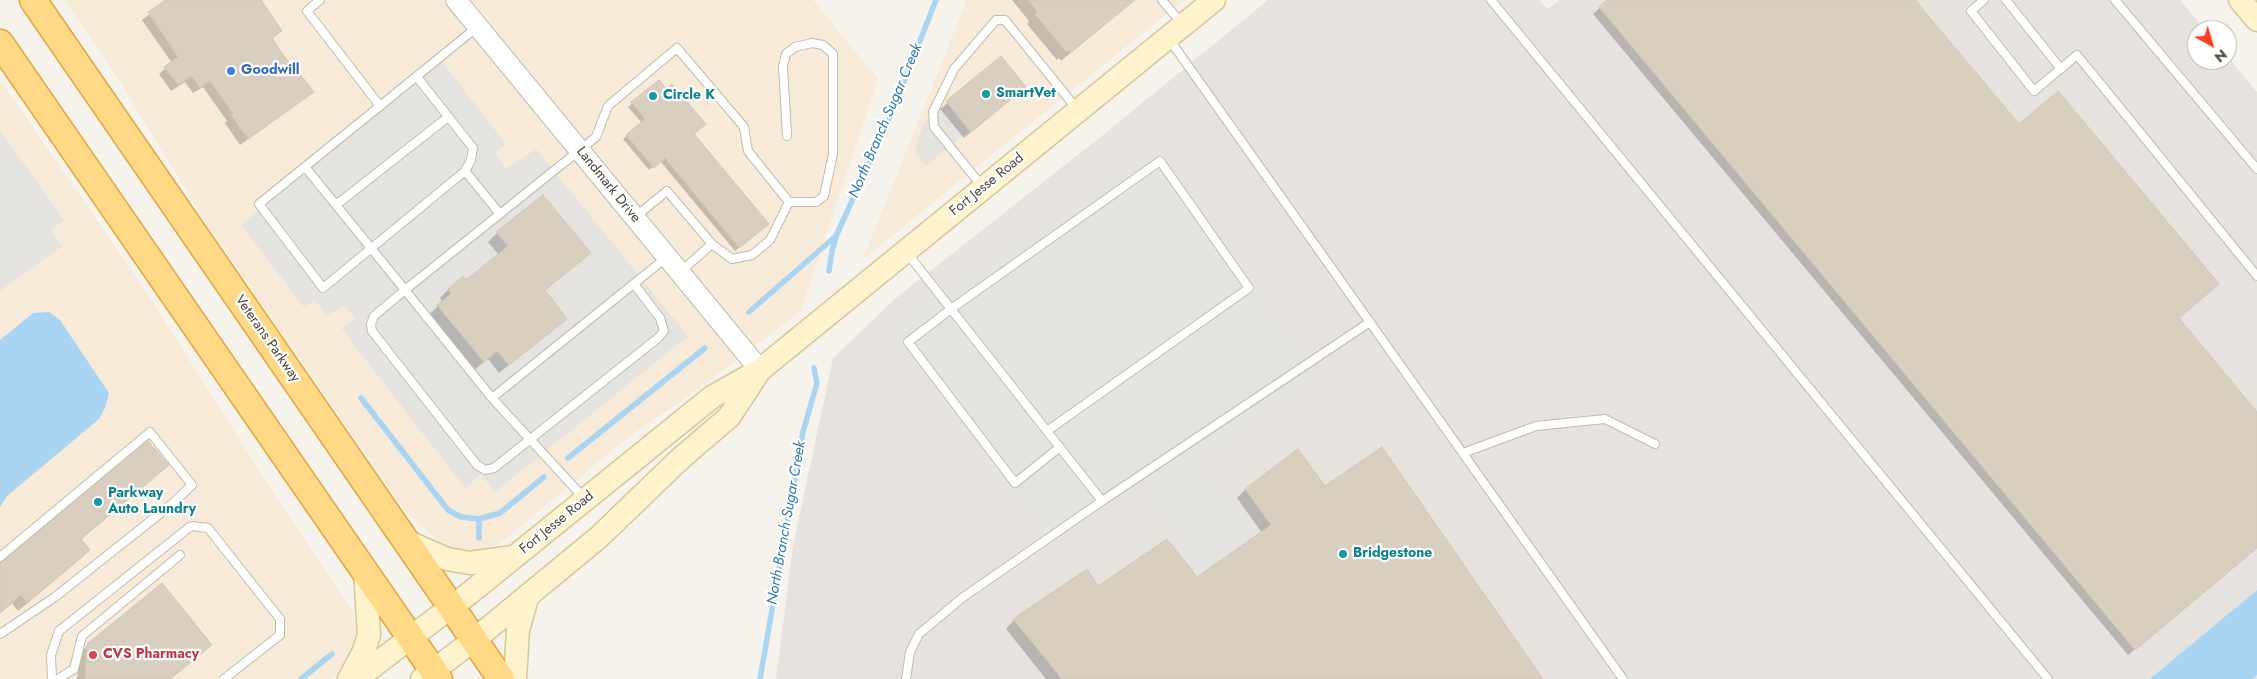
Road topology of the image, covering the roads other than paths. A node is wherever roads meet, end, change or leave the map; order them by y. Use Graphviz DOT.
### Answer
graph roads {
  1 [pos="33,0"];
  2 [pos="320,0"];
  3 [pos="456,0"];
  4 [pos="1162,0"];
  5 [pos="1214,0"];
  6 [pos="1492,0"];
  7 [pos="1984,0"];
  8 [pos="2006,0"];
  9 [pos="2115,0"];
  10 [pos="2240,0"];
  11 [pos="2257,20"];
  12 [pos="478,26"];
  13 [pos="1176,31"];
  14 [pos="0,43"];
  15 [pos="2061,69"];
  16 [pos="417,77"];
  17 [pos="380,106"];
  18 [pos="1078,110"];
  19 [pos="448,117"];
  20 [pos="787,136"];
  21 [pos="580,150"];
  22 [pos="305,167"];
  23 [pos="2257,169"];
  24 [pos="465,171"];
  25 [pos="984,188"];
  26 [pos="789,202"];
  27 [pos="336,205"];
  28 [pos="500,214"];
  29 [pos="634,217"];
  30 [pos="712,244"];
  31 [pos="371,248"];
  32 [pos="906,251"];
  33 [pos="667,257"];
  34 [pos="680,273"];
  35 [pos="2257,276"];
  36 [pos="634,284"];
  37 [pos="405,290"];
  38 [pos="951,309"];
  39 [pos="1370,322"];
  40 [pos="760,370"];
  41 [pos="492,398"];
  42 [pos="1047,431"];
  43 [pos="530,440"];
  44 [pos="1655,444"];
  45 [pos="1060,447"];
  46 [pos="1463,453"];
  47 [pos="585,499"];
  48 [pos="1102,501"];
  49 [pos="406,541"];
  50 [pos="180,555"];
  51 [pos="0,557"];
  52 [pos="514,557"];
  53 [pos="365,571"];
  54 [pos="528,596"];
  55 [pos="452,607"];
  56 [pos="0,634"];
  57 [pos="410,638"];
  58 [pos="474,640"];
  59 [pos="431,676"];
  60 [pos="52,679"];
  61 [pos="58,679"];
  62 [pos="224,679"];
  63 [pos="349,679"];
  64 [pos="356,679"];
  65 [pos="500,679"];
  66 [pos="515,679"];
  67 [pos="906,679"];
  68 [pos="1623,679"];
  69 [pos="2048,679"];
  1 -- 49 [label="highway, Veterans Parkway"];
  2 -- 17 [label="lane"];
  3 -- 12 [label="street, Landmark Drive"];
  4 -- 13 [label="lane"];
  5 -- 13 [label="main road, Fort Jesse Road"];
  6 -- 69 [label="lane"];
  7 -- 15 [label="lane"];
  8 -- 15 [label="lane"];
  9 -- 23 [label="lane"];
  10 -- 11 [label="main road"];
  12 -- 16 [label="lane"];
  12 -- 21 [label="street, Landmark Drive"];
  13 -- 18 [label="main road, Fort Jesse Road"];
  13 -- 39 [label="lane"];
  14 -- 53 [label="highway"];
  15 -- 35 [label="lane"];
  16 -- 17 [label="lane"];
  16 -- 19 [label="lane"];
  17 -- 22 [label="lane"];
  18 -- 25 [label="main road, Fort Jesse Road"];
  18 -- 25 [label="lane"];
  19 -- 24 [label="lane"];
  19 -- 27 [label="lane"];
  20 -- 26 [label="lane"];
  21 -- 26 [label="lane"];
  21 -- 28 [label="lane"];
  21 -- 29 [label="street, Landmark Drive"];
  22 -- 27 [label="lane"];
  22 -- 31 [label="lane"];
  24 -- 28 [label="lane"];
  24 -- 31 [label="lane"];
  25 -- 32 [label="main road, Fort Jesse Road"];
  26 -- 30 [label="lane"];
  27 -- 31 [label="lane"];
  28 -- 37 [label="lane"];
  29 -- 30 [label="lane"];
  29 -- 33 [label="street, Landmark Drive"];
  30 -- 34 [label="lane"];
  31 -- 37 [label="lane"];
  32 -- 38 [label="lane"];
  32 -- 40 [label="main road, Fort Jesse Road"];
  33 -- 34 [label="street, Landmark Drive"];
  33 -- 36 [label="lane"];
  34 -- 40 [label="street, Landmark Drive"];
  36 -- 41 [label="lane"];
  36 -- 43 [label="lane"];
  37 -- 41 [label="lane"];
  37 -- 43 [label="lane"];
  38 -- 42 [label="lane"];
  38 -- 42 [label="lane"];
  38 -- 45 [label="lane"];
  39 -- 46 [label="lane"];
  39 -- 48 [label="lane"];
  40 -- 47 [label="main road, Fort Jesse Road"];
  40 -- 54 [label="main road, Fort Jesse Road"];
  41 -- 43 [label="lane"];
  42 -- 45 [label="lane"];
  43 -- 47 [label="lane"];
  44 -- 46 [label="lane"];
  45 -- 48 [label="lane"];
  46 -- 68 [label="lane"];
  47 -- 52 [label="main road, Fort Jesse Road"];
  48 -- 67 [label="lane"];
  49 -- 52 [label="main road"];
  49 -- 55 [label="highway, Veterans Parkway"];
  50 -- 61 [label="lane"];
  51 -- 56 [label="lane"];
  52 -- 55 [label="main road, Fort Jesse Road"];
  53 -- 57 [label="highway"];
  53 -- 63 [label="main road"];
  54 -- 58 [label="main road, Fort Jesse Road"];
  54 -- 66 [label="main road"];
  55 -- 57 [label="main road, Fort Jesse Road"];
  55 -- 58 [label="highway, Veterans Parkway"];
  57 -- 59 [label="highway"];
  57 -- 64 [label="main road, Fort Jesse Road"];
  58 -- 59 [label="main road, Fort Jesse Road"];
  58 -- 65 [label="highway, Veterans Parkway"];
  60 -- 62 [label="lane"];
}
